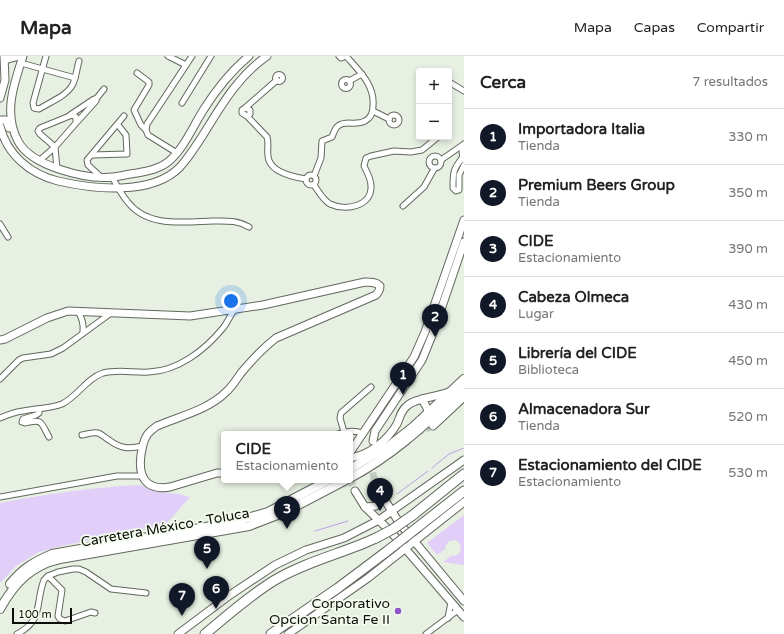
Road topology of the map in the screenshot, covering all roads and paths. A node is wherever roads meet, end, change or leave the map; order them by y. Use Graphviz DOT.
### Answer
graph roads {
  1 [pos="46,56"];
  2 [pos="168,56"];
  3 [pos="192,56"];
  4 [pos="211,56"];
  5 [pos="249,56"];
  6 [pos="267,56"];
  7 [pos="339,56"];
  8 [pos="346,56"];
  9 [pos="21,58"];
  10 [pos="3,59"];
  11 [pos="79,62"];
  12 [pos="186,66"];
  13 [pos="42,68"];
  14 [pos="137,73"];
  15 [pos="362,74"];
  16 [pos="2,78"];
  17 [pos="75,78"];
  18 [pos="277,80"];
  19 [pos="349,81"];
  20 [pos="452,84"];
  21 [pos="104,89"];
  22 [pos="2,91"];
  23 [pos="464,91"];
  24 [pos="12,94"];
  25 [pos="0,98"];
  26 [pos="96,99"];
  27 [pos="0,101"];
  28 [pos="10,102"];
  29 [pos="182,103"];
  30 [pos="373,111"];
  31 [pos="70,115"];
  32 [pos="124,116"];
  33 [pos="389,119"];
  34 [pos="0,120"];
  35 [pos="76,123"];
  36 [pos="118,125"];
  37 [pos="0,126"];
  38 [pos="146,130"];
  39 [pos="434,140"];
  40 [pos="464,145"];
  41 [pos="22,147"];
  42 [pos="55,147"];
  43 [pos="177,153"];
  44 [pos="92,155"];
  45 [pos="441,160"];
  46 [pos="39,161"];
  47 [pos="463,162"];
  48 [pos="57,169"];
  49 [pos="434,169"];
  50 [pos="314,176"];
  51 [pos="101,177"];
  52 [pos="112,177"];
  53 [pos="306,179"];
  54 [pos="314,185"];
  55 [pos="119,189"];
  56 [pos="403,206"];
  57 [pos="464,220"];
  58 [pos="0,224"];
  59 [pos="249,227"];
  60 [pos="8,237"];
  61 [pos="462,240"];
  62 [pos="234,310"];
  63 [pos="78,311"];
  64 [pos="112,312"];
  65 [pos="83,333"];
  66 [pos="0,340"];
  67 [pos="419,346"];
  68 [pos="427,349"];
  69 [pos="464,379"];
  70 [pos="0,380"];
  71 [pos="371,387"];
  72 [pos="464,389"];
  73 [pos="451,392"];
  74 [pos="464,397"];
  75 [pos="422,399"];
  76 [pos="39,409"];
  77 [pos="428,413"];
  78 [pos="0,418"];
  79 [pos="397,423"];
  80 [pos="433,426"];
  81 [pos="403,430"];
  82 [pos="344,431"];
  83 [pos="353,431"];
  84 [pos="362,433"];
  85 [pos="82,435"];
  86 [pos="49,437"];
  87 [pos="373,441"];
  88 [pos="143,446"];
  89 [pos="353,450"];
  90 [pos="353,455"];
  91 [pos="464,460"];
  92 [pos="353,467"];
  93 [pos="221,473"];
  94 [pos="464,474"];
  95 [pos="142,476"];
  96 [pos="353,476"];
  97 [pos="323,483"];
  98 [pos="340,483"];
  99 [pos="376,486"];
  100 [pos="355,491"];
  101 [pos="464,491"];
  102 [pos="0,497"];
  103 [pos="383,498"];
  104 [pos="464,502"];
  105 [pos="364,508"];
  106 [pos="391,512"];
  107 [pos="379,520"];
  108 [pos="414,541"];
  109 [pos="405,548"];
  110 [pos="48,576"];
  111 [pos="146,593"];
  112 [pos="0,598"];
  113 [pos="464,601"];
  114 [pos="451,602"];
  115 [pos="0,609"];
  116 [pos="458,610"];
  117 [pos="95,613"];
  118 [pos="464,617"];
  119 [pos="448,618"];
  120 [pos="17,634"];
  121 [pos="178,634"];
  122 [pos="205,634"];
  123 [pos="271,634"];
  124 [pos="288,634"];
  125 [pos="426,634"];
  1 -- 13 [label="street"];
  2 -- 12 [label="street"];
  3 -- 12 [label="street"];
  4 -- 29 [label="street"];
  5 -- 43 [label="street"];
  6 -- 55 [label="street"];
  7 -- 8 [label="street"];
  8 -- 15 [label="street"];
  9 -- 10 [label="street"];
  9 -- 13 [label="street"];
  9 -- 24 [label="street"];
  10 -- 16 [label="street"];
  11 -- 17 [label="street"];
  12 -- 38 [label="street"];
  13 -- 17 [label="street"];
  13 -- 17 [label="street"];
  14 -- 38 [label="street"];
  15 -- 19 [label="street"];
  15 -- 30 [label="street"];
  16 -- 22 [label="street"];
  18 -- 53 [label="street"];
  20 -- 23 [label="street"];
  21 -- 26 [label="street"];
  22 -- 24 [label="street"];
  22 -- 25 [label="street"];
  24 -- 28 [label="street"];
  26 -- 31 [label="street"];
  26 -- 35 [label="street"];
  27 -- 28 [label="street"];
  28 -- 41 [label="street"];
  30 -- 33 [label="street"];
  30 -- 50 [label="street"];
  31 -- 35 [label="street"];
  31 -- 42 [label="street"];
  32 -- 36 [label="street"];
  34 -- 41 [label="street"];
  35 -- 42 [label="street"];
  36 -- 44 [label="street"];
  36 -- 44 [label="street"];
  37 -- 55 [label="street"];
  38 -- 43 [label="street"];
  39 -- 54 [label="street"];
  40 -- 45 [label="street"];
  40 -- 47 [label="street"];
  41 -- 46 [label="street"];
  42 -- 46 [label="street"];
  42 -- 48 [label="street"];
  43 -- 52 [label="street"];
  44 -- 51 [label="street"];
  45 -- 49 [label="street"];
  45 -- 49 [label="street"];
  46 -- 48 [label="street"];
  47 -- 47 [label="street"];
  48 -- 51 [label="street"];
  49 -- 56 [label="street"];
  50 -- 53 [label="street"];
  50 -- 54 [label="street"];
  51 -- 52 [label="street"];
  52 -- 55 [label="street"];
  53 -- 54 [label="street"];
  55 -- 59 [label="street"];
  57 -- 61 [label="street"];
  58 -- 60 [label="street"];
  61 -- 67 [label="street"];
  61 -- 68 [label="street"];
  62 -- 64 [label="street"];
  62 -- 76 [label="street"];
  62 -- 88 [label="street"];
  63 -- 64 [label="street"];
  63 -- 65 [label="street"];
  63 -- 66 [label="street"];
  64 -- 65 [label="street"];
  65 -- 70 [label="street"];
  67 -- 68 [label="street"];
  67 -- 84 [label="street"];
  68 -- 87 [label="street"];
  69 -- 73 [label="main road"];
  71 -- 82 [label="street"];
  72 -- 96 [label="main road"];
  73 -- 75 [label="street"];
  73 -- 77 [label="main road"];
  74 -- 80 [label="street"];
  75 -- 77 [label="street"];
  75 -- 79 [label="street"];
  76 -- 78 [label="street"];
  76 -- 86 [label="street"];
  77 -- 92 [label="main road"];
  79 -- 81 [label="street"];
  79 -- 90 [label="street"];
  83 -- 84 [label="street"];
  84 -- 89 [label="street"];
  85 -- 88 [label="street"];
  88 -- 95 [label="street"];
  91 -- 106 [label="street"];
  93 -- 95 [label="street"];
  94 -- 122 [label="highway, bridge"];
  95 -- 102 [label="street"];
  97 -- 112 [label="main road, Carretera México - Toluca"];
  98 -- 115 [label="main road, Carretera México - Toluca"];
  99 -- 103 [label="street"];
  100 -- 105 [label="street"];
  101 -- 123 [label="highway, bridge"];
  103 -- 105 [label="street"];
  103 -- 106 [label="street"];
  104 -- 108 [label="street"];
  105 -- 107 [label="street"];
  106 -- 107 [label="street"];
  106 -- 108 [label="street"];
  107 -- 109 [label="street"];
  107 -- 121 [label="street"];
  108 -- 109 [label="street"];
  108 -- 113 [label="street"];
  109 -- 114 [label="street"];
  109 -- 124 [label="street"];
  110 -- 111 [label="street"];
  110 -- 117 [label="street"];
  110 -- 120 [label="street"];
  114 -- 116 [label="street"];
  114 -- 119 [label="street"];
  116 -- 118 [label="street"];
  116 -- 119 [label="street"];
  119 -- 125 [label="street"];
}
